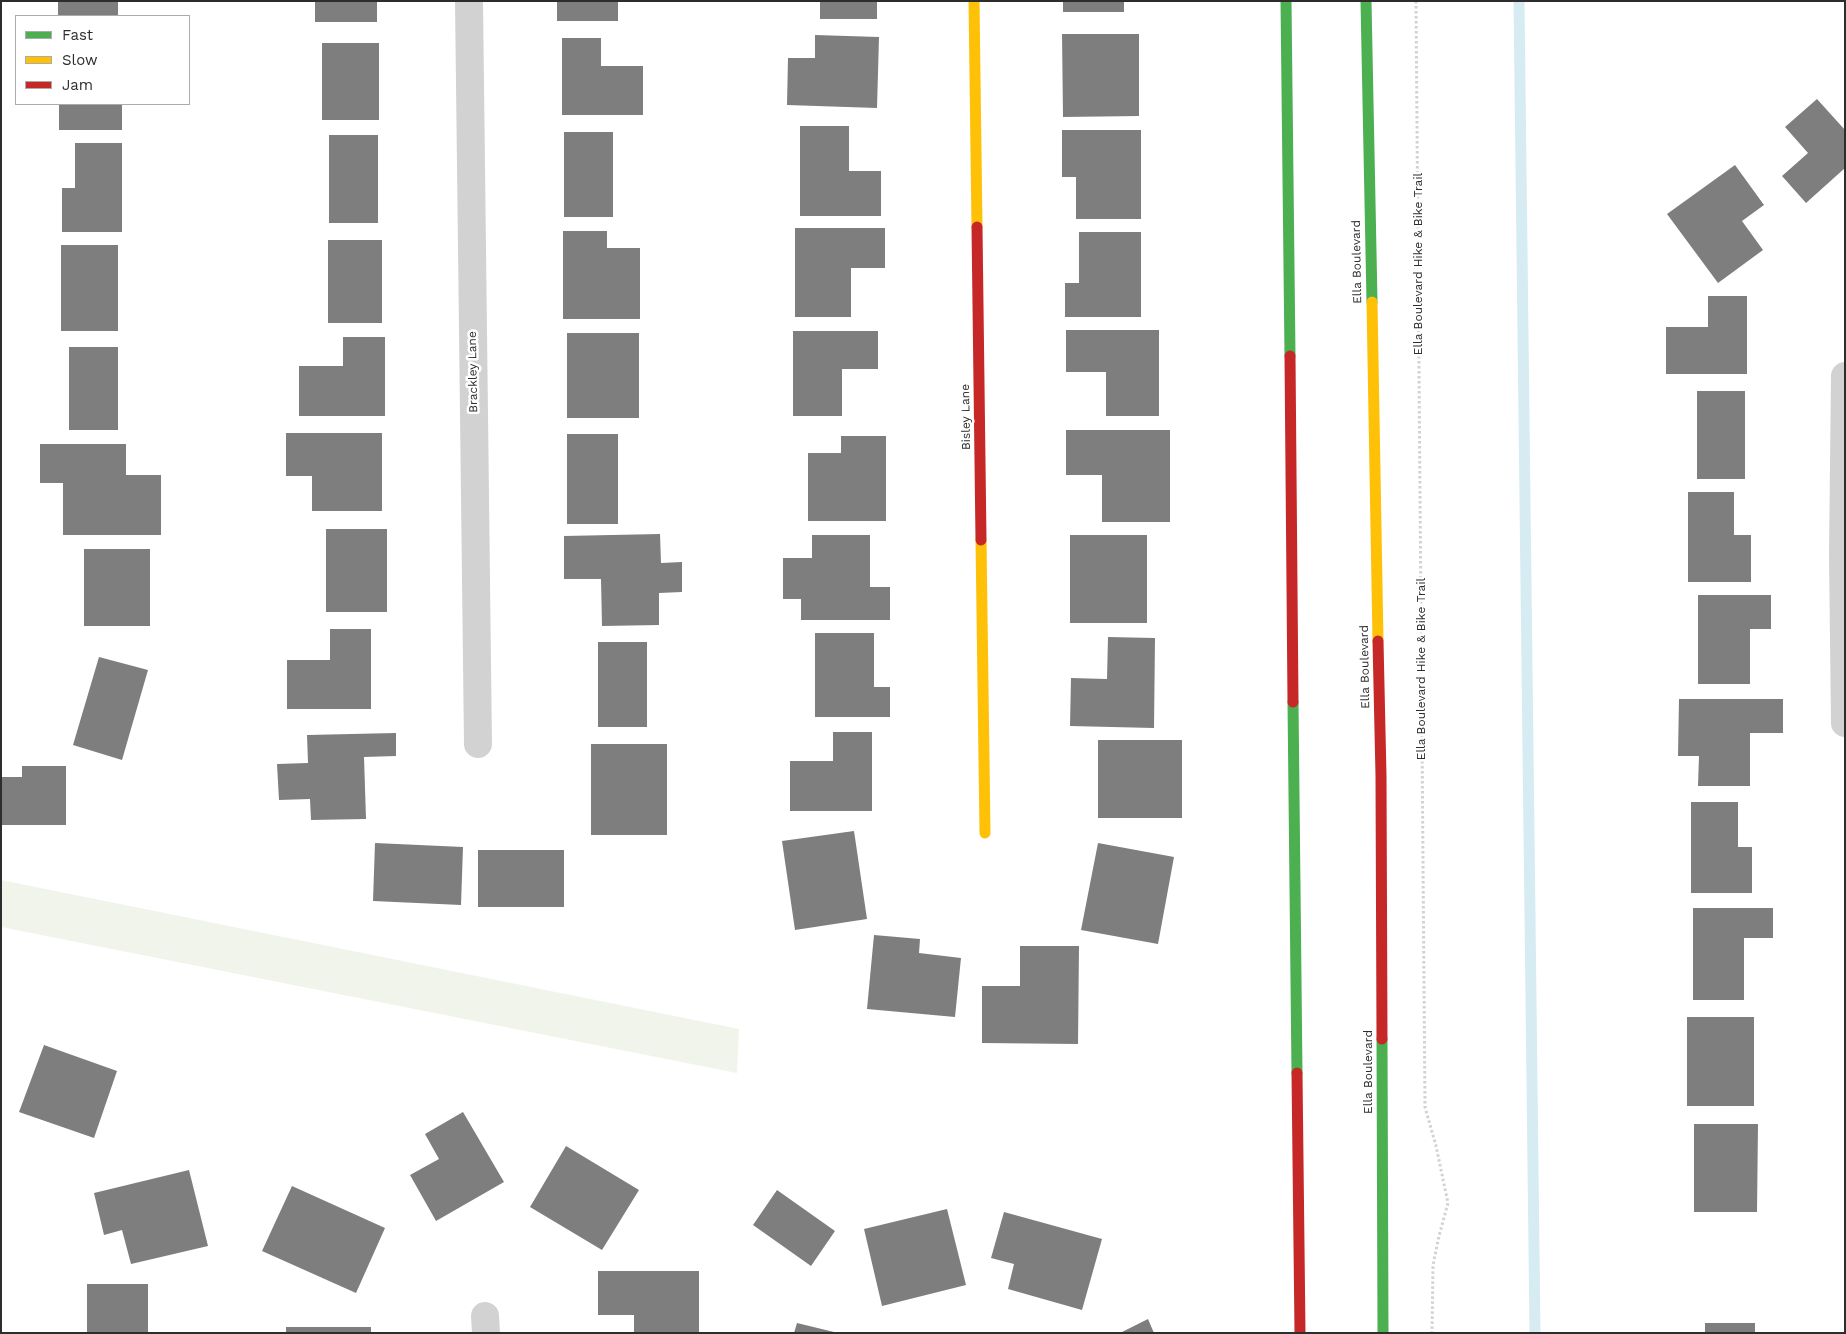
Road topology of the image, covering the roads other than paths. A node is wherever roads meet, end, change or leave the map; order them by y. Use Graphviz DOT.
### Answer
graph roads {
  1 [pos="469,1"];
  2 [pos="974,1"];
  3 [pos="1286,1"];
  4 [pos="1366,1"];
  5 [pos="1845,376"];
  6 [pos="1845,722"];
  7 [pos="478,744"];
  8 [pos="985,833"];
  9 [pos="1300,1333"];
  10 [pos="1383,1333"];
  1 -- 7 [label="street, Brackley Lane"];
  2 -- 8 [label="main road, Bisley Lane"];
  3 -- 9 [label="main road"];
  4 -- 10 [label="main road, Ella Boulevard"];
  5 -- 6 [label="street"];
}
